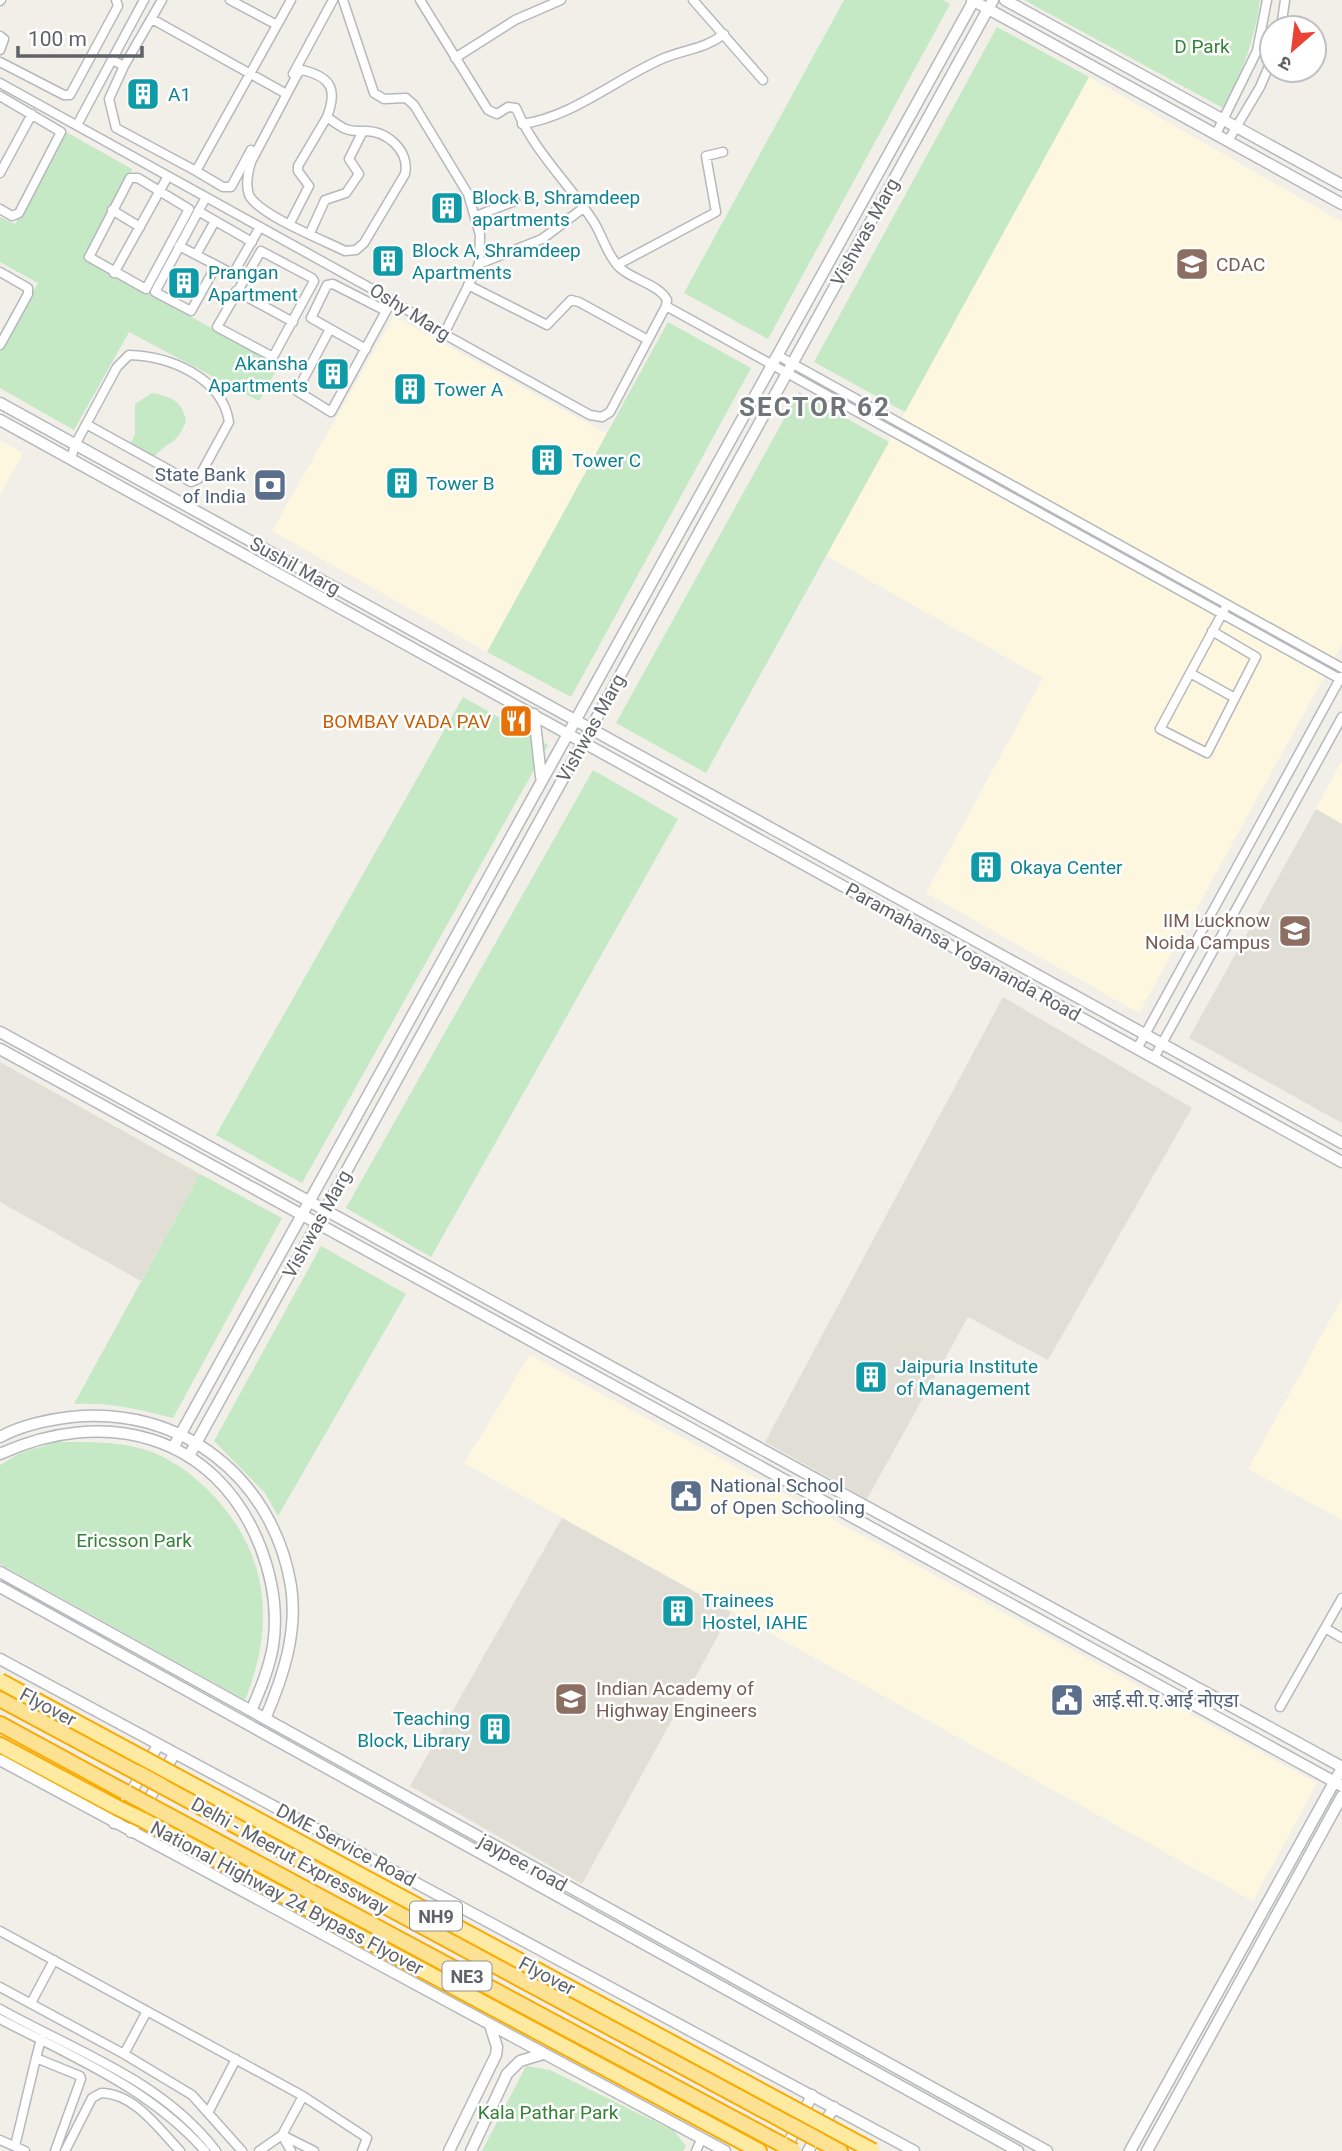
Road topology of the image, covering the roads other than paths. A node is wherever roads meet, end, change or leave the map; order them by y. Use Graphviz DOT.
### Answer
graph roads {
  1 [pos="116,0"];
  2 [pos="144,0"];
  3 [pos="162,0"];
  4 [pos="229,0"];
  5 [pos="291,0"];
  6 [pos="333,0"];
  7 [pos="344,0"];
  8 [pos="420,0"];
  9 [pos="561,0"];
  10 [pos="693,0"];
  11 [pos="973,0"];
  12 [pos="1005,0"];
  13 [pos="1268,0"];
  14 [pos="991,5"];
  15 [pos="152,19"];
  16 [pos="277,25"];
  17 [pos="724,34"];
  18 [pos="0,36"];
  19 [pos="0,50"];
  20 [pos="455,58"];
  21 [pos="112,60"];
  22 [pos="0,62"];
  23 [pos="124,66"];
  24 [pos="250,74"];
  25 [pos="763,80"];
  26 [pos="0,84"];
  27 [pos="1259,84"];
  28 [pos="283,92"];
  29 [pos="0,96"];
  30 [pos="32,114"];
  31 [pos="327,117"];
  32 [pos="1224,120"];
  33 [pos="522,124"];
  34 [pos="77,125"];
  35 [pos="1236,127"];
  36 [pos="363,131"];
  37 [pos="1216,134"];
  38 [pos="1228,141"];
  39 [pos="155,148"];
  40 [pos="723,152"];
  41 [pos="146,164"];
  42 [pos="197,171"];
  43 [pos="0,173"];
  44 [pos="168,176"];
  45 [pos="1342,185"];
  46 [pos="160,190"];
  47 [pos="206,197"];
  48 [pos="515,201"];
  49 [pos="1342,204"];
  50 [pos="0,209"];
  51 [pos="582,209"];
  52 [pos="112,211"];
  53 [pos="198,211"];
  54 [pos="476,216"];
  55 [pos="215,221"];
  56 [pos="294,225"];
  57 [pos="140,227"];
  58 [pos="260,227"];
  59 [pos="310,233"];
  60 [pos="252,242"];
  61 [pos="290,244"];
  62 [pos="179,246"];
  63 [pos="299,249"];
  64 [pos="196,255"];
  65 [pos="290,264"];
  66 [pos="479,264"];
  67 [pos="617,265"];
  68 [pos="216,266"];
  69 [pos="0,272"];
  70 [pos="114,273"];
  71 [pos="468,285"];
  72 [pos="236,291"];
  73 [pos="392,300"];
  74 [pos="666,306"];
  75 [pos="386,312"];
  76 [pos="293,321"];
  77 [pos="330,330"];
  78 [pos="444,334"];
  79 [pos="648,340"];
  80 [pos="0,345"];
  81 [pos="366,349"];
  82 [pos="777,355"];
  83 [pos="792,364"];
  84 [pos="771,366"];
  85 [pos="786,375"];
  86 [pos="0,404"];
  87 [pos="0,420"];
  88 [pos="86,424"];
  89 [pos="913,430"];
  90 [pos="908,441"];
  91 [pos="75,445"];
  92 [pos="71,459"];
  93 [pos="981,468"];
  94 [pos="976,479"];
  95 [pos="1090,528"];
  96 [pos="1084,538"];
  97 [pos="1227,604"];
  98 [pos="1222,614"];
  99 [pos="1212,632"];
  100 [pos="1342,668"];
  101 [pos="1190,673"];
  102 [pos="1341,677"];
  103 [pos="1235,698"];
  104 [pos="534,714"];
  105 [pos="1342,717"];
  106 [pos="575,720"];
  107 [pos="590,729"];
  108 [pos="568,733"];
  109 [pos="583,741"];
  110 [pos="541,781"];
  111 [pos="0,1032"];
  112 [pos="1145,1035"];
  113 [pos="1162,1044"];
  114 [pos="0,1049"];
  115 [pos="1137,1049"];
  116 [pos="1154,1058"];
  117 [pos="1342,1143"];
  118 [pos="1342,1162"];
  119 [pos="309,1202"];
  120 [pos="324,1211"];
  121 [pos="301,1215"];
  122 [pos="317,1224"];
  123 [pos="181,1433"];
  124 [pos="0,1437"];
  125 [pos="197,1442"];
  126 [pos="174,1446"];
  127 [pos="0,1454"];
  128 [pos="189,1456"];
  129 [pos="0,1573"];
  130 [pos="0,1587"];
  131 [pos="1342,1598"];
  132 [pos="81,1618"];
  133 [pos="1325,1628"];
  134 [pos="76,1629"];
  135 [pos="1342,1638"];
  136 [pos="0,1658"];
  137 [pos="0,1681"];
  138 [pos="0,1699"];
  139 [pos="1280,1707"];
  140 [pos="251,1711"];
  141 [pos="265,1719"];
  142 [pos="0,1724"];
  143 [pos="0,1745"];
  144 [pos="158,1745"];
  145 [pos="174,1754"];
  146 [pos="0,1760"];
  147 [pos="1342,1767"];
  148 [pos="1338,1784"];
  149 [pos="1342,1796"];
  150 [pos="114,1823"];
  151 [pos="462,1828"];
  152 [pos="131,1832"];
  153 [pos="455,1839"];
  154 [pos="0,1931"];
  155 [pos="54,1960"];
  156 [pos="0,1987"];
  157 [pos="31,2003"];
  158 [pos="147,2011"];
  159 [pos="2,2016"];
  160 [pos="489,2025"];
  161 [pos="41,2039"];
  162 [pos="543,2053"];
  163 [pos="124,2054"];
  164 [pos="36,2058"];
  165 [pos="236,2059"];
  166 [pos="812,2095"];
  167 [pos="303,2096"];
  168 [pos="834,2107"];
  169 [pos="209,2112"];
  170 [pos="978,2115"];
  171 [pos="973,2126"];
  172 [pos="282,2134"];
  173 [pos="702,2138"];
  174 [pos="0,2140"];
  175 [pos="15,2146"];
  176 [pos="240,2148"];
  177 [pos="787,2149"];
  178 [pos="25,2151"];
  179 [pos="55,2151"];
  180 [pos="65,2151"];
  181 [pos="180,2151"];
  182 [pos="205,2151"];
  183 [pos="216,2151"];
  184 [pos="229,2151"];
  185 [pos="260,2151"];
  186 [pos="291,2151"];
  187 [pos="314,2151"];
  188 [pos="362,2151"];
  189 [pos="449,2151"];
  190 [pos="471,2151"];
  191 [pos="696,2151"];
  192 [pos="725,2151"];
  193 [pos="759,2151"];
  194 [pos="808,2151"];
  195 [pos="840,2151"];
  196 [pos="873,2151"];
  197 [pos="914,2151"];
  198 [pos="1018,2151"];
  199 [pos="1048,2151"];
  200 [pos="1130,2151"];
  201 [pos="1147,2151"];
  1 -- 22 [label="street"];
  2 -- 21 [label="street"];
  3 -- 15 [label="street"];
  4 -- 16 [label="street"];
  5 -- 16 [label="street"];
  6 -- 28 [label="street"];
  7 -- 54 [label="street"];
  8 -- 20 [label="street"];
  9 -- 20 [label="street"];
  10 -- 17 [label="street"];
  11 -- 14 [label="street"];
  11 -- 82 [label="street, Vishwas Marg"];
  12 -- 32 [label="street"];
  13 -- 32 [label="street"];
  14 -- 37 [label="street"];
  14 -- 83 [label="street, Vishwas Marg"];
  15 -- 23 [label="street"];
  15 -- 24 [label="street"];
  16 -- 24 [label="street"];
  17 -- 25 [label="street"];
  17 -- 33 [label="street"];
  18 -- 19 [label="street"];
  20 -- 33 [label="street"];
  21 -- 23 [label="street"];
  21 -- 34 [label="street"];
  23 -- 39 [label="street"];
  24 -- 28 [label="street"];
  24 -- 42 [label="street"];
  26 -- 34 [label="street, Oshy Marg"];
  27 -- 35 [label="street"];
  28 -- 42 [label="street"];
  29 -- 30 [label="street"];
  30 -- 43 [label="street"];
  30 -- 50 [label="street"];
  31 -- 36 [label="street"];
  31 -- 56 [label="street"];
  31 -- 56 [label="street"];
  32 -- 35 [label="street"];
  32 -- 37 [label="street"];
  33 -- 51 [label="street"];
  34 -- 41 [label="street, Oshy Marg"];
  35 -- 38 [label="street"];
  35 -- 45 [label="street"];
  36 -- 59 [label="street"];
  36 -- 59 [label="street"];
  37 -- 38 [label="street"];
  38 -- 49 [label="street"];
  39 -- 41 [label="street"];
  39 -- 42 [label="street"];
  40 -- 67 [label="street"];
  41 -- 44 [label="street, Oshy Marg"];
  44 -- 46 [label="street"];
  44 -- 47 [label="street, Oshy Marg"];
  46 -- 52 [label="street"];
  46 -- 57 [label="street"];
  46 -- 70 [label="street"];
  47 -- 53 [label="street"];
  47 -- 58 [label="street, Oshy Marg"];
  48 -- 54 [label="street"];
  51 -- 66 [label="street"];
  51 -- 67 [label="street"];
  52 -- 57 [label="street"];
  52 -- 70 [label="street"];
  53 -- 55 [label="street"];
  53 -- 62 [label="street"];
  54 -- 66 [label="street"];
  55 -- 60 [label="street"];
  55 -- 64 [label="street"];
  56 -- 59 [label="street"];
  56 -- 61 [label="street"];
  57 -- 70 [label="street"];
  58 -- 60 [label="street"];
  58 -- 61 [label="street, Oshy Marg"];
  60 -- 68 [label="street"];
  61 -- 63 [label="street, Oshy Marg"];
  62 -- 64 [label="street"];
  62 -- 68 [label="street"];
  63 -- 65 [label="street"];
  63 -- 73 [label="street, Oshy Marg"];
  64 -- 68 [label="street"];
  65 -- 72 [label="street"];
  65 -- 76 [label="street"];
  66 -- 71 [label="street"];
  67 -- 74 [label="street"];
  69 -- 80 [label="street"];
  71 -- 78 [label="street"];
  71 -- 79 [label="street"];
  72 -- 76 [label="street"];
  72 -- 76 [label="street"];
  73 -- 75 [label="street"];
  73 -- 78 [label="street, Oshy Marg"];
  74 -- 79 [label="street, Oshy Marg"];
  74 -- 84 [label="street"];
  75 -- 77 [label="street"];
  75 -- 81 [label="street"];
  77 -- 81 [label="street"];
  77 -- 81 [label="street"];
  78 -- 79 [label="street, Oshy Marg"];
  82 -- 83 [label="street"];
  82 -- 84 [label="street, Vishwas Marg"];
  83 -- 85 [label="street, Vishwas Marg"];
  83 -- 89 [label="street"];
  84 -- 85 [label="street"];
  84 -- 106 [label="street, Vishwas Marg"];
  85 -- 90 [label="street"];
  85 -- 107 [label="street, Vishwas Marg"];
  86 -- 91 [label="street, Sushil Marg"];
  87 -- 92 [label="street, Sushil Marg"];
  88 -- 88 [label="street"];
  88 -- 91 [label="street"];
  89 -- 90 [label="street"];
  89 -- 93 [label="street"];
  90 -- 94 [label="street"];
  91 -- 92 [label="street"];
  91 -- 106 [label="street, Sushil Marg"];
  92 -- 104 [label="street, Sushil Marg"];
  93 -- 94 [label="street"];
  93 -- 95 [label="street"];
  94 -- 96 [label="street"];
  95 -- 96 [label="street"];
  95 -- 97 [label="street"];
  96 -- 98 [label="street"];
  97 -- 98 [label="street"];
  97 -- 100 [label="street"];
  98 -- 99 [label="street"];
  98 -- 102 [label="street"];
  99 -- 101 [label="street"];
  99 -- 103 [label="street"];
  101 -- 103 [label="street"];
  101 -- 103 [label="street"];
  102 -- 112 [label="street"];
  104 -- 108 [label="street, Sushil Marg"];
  104 -- 110 [label="street"];
  105 -- 113 [label="street"];
  106 -- 107 [label="street, Sushil Marg"];
  106 -- 108 [label="street, Vishwas Marg"];
  107 -- 109 [label="street, Vishwas Marg"];
  107 -- 112 [label="street, Paramahansa Yogananda Road"];
  108 -- 109 [label="street, Sushil Marg"];
  108 -- 110 [label="street, Vishwas Marg"];
  109 -- 115 [label="street, Paramahansa Yogananda Road"];
  109 -- 120 [label="street, Vishwas Marg"];
  110 -- 119 [label="street, Vishwas Marg"];
  111 -- 119 [label="street"];
  112 -- 113 [label="street, Paramahansa Yogananda Road"];
  112 -- 115 [label="street"];
  113 -- 116 [label="street"];
  113 -- 117 [label="street, Paramahansa Yogananda Road"];
  114 -- 121 [label="street"];
  115 -- 116 [label="street, Paramahansa Yogananda Road"];
  116 -- 118 [label="street, Paramahansa Yogananda Road"];
  119 -- 120 [label="street"];
  119 -- 121 [label="street, Vishwas Marg"];
  120 -- 122 [label="street, Vishwas Marg"];
  120 -- 147 [label="street"];
  121 -- 122 [label="street"];
  121 -- 123 [label="street, Vishwas Marg"];
  122 -- 125 [label="street, Vishwas Marg"];
  122 -- 148 [label="street"];
  123 -- 124 [label="street"];
  123 -- 125 [label="street"];
  123 -- 126 [label="street, Vishwas Marg"];
  125 -- 128 [label="street, Vishwas Marg"];
  125 -- 141 [label="street"];
  126 -- 127 [label="street"];
  126 -- 128 [label="street"];
  128 -- 140 [label="street"];
  129 -- 132 [label="street, jaypee road"];
  130 -- 134 [label="street"];
  131 -- 133 [label="street"];
  132 -- 134 [label="street"];
  132 -- 140 [label="street, jaypee road"];
  133 -- 135 [label="street"];
  133 -- 139 [label="street"];
  134 -- 153 [label="street"];
  136 -- 144 [label="street, DME Service Road"];
  137 -- 196 [label="highway, Flyover / NH9, bridge"];
  138 -- 195 [label="highway, Delhi - Meerut Expressway / NE3, bridge"];
  140 -- 141 [label="street, jaypee road"];
  141 -- 151 [label="street, jaypee road"];
  142 -- 177 [label="highway, Delhi - Meerut Expressway / NE3, bridge"];
  143 -- 193 [label="highway, National Highway 24 Bypass Flyover, bridge"];
  144 -- 145 [label="street, DME Service Road"];
  144 -- 150 [label="street"];
  145 -- 152 [label="street"];
  145 -- 166 [label="street, DME Service Road"];
  146 -- 150 [label="street"];
  147 -- 148 [label="street"];
  148 -- 200 [label="street"];
  149 -- 201 [label="street"];
  150 -- 152 [label="street"];
  151 -- 153 [label="street"];
  151 -- 170 [label="street, jaypee road"];
  152 -- 160 [label="street"];
  153 -- 171 [label="street"];
  154 -- 155 [label="street"];
  155 -- 157 [label="street"];
  155 -- 158 [label="street"];
  156 -- 157 [label="street"];
  157 -- 163 [label="street"];
  158 -- 163 [label="street"];
  158 -- 165 [label="street"];
  159 -- 161 [label="street"];
  159 -- 183 [label="street"];
  160 -- 162 [label="street"];
  160 -- 189 [label="street"];
  161 -- 164 [label="street"];
  161 -- 182 [label="street"];
  162 -- 173 [label="street"];
  162 -- 190 [label="street"];
  163 -- 169 [label="street"];
  164 -- 175 [label="street"];
  164 -- 179 [label="street"];
  165 -- 167 [label="street"];
  165 -- 169 [label="street"];
  166 -- 168 [label="street, DME Service Road"];
  166 -- 177 [label="street"];
  167 -- 172 [label="street"];
  167 -- 188 [label="street"];
  168 -- 194 [label="street"];
  168 -- 197 [label="street, DME Service Road"];
  169 -- 176 [label="street"];
  170 -- 171 [label="street"];
  170 -- 199 [label="street, jaypee road"];
  171 -- 198 [label="street"];
  172 -- 185 [label="street"];
  172 -- 186 [label="street"];
  172 -- 187 [label="street"];
  173 -- 191 [label="street"];
  173 -- 192 [label="street"];
  174 -- 175 [label="street"];
  175 -- 178 [label="street"];
  176 -- 184 [label="street"];
  180 -- 181 [label="street"];
}
